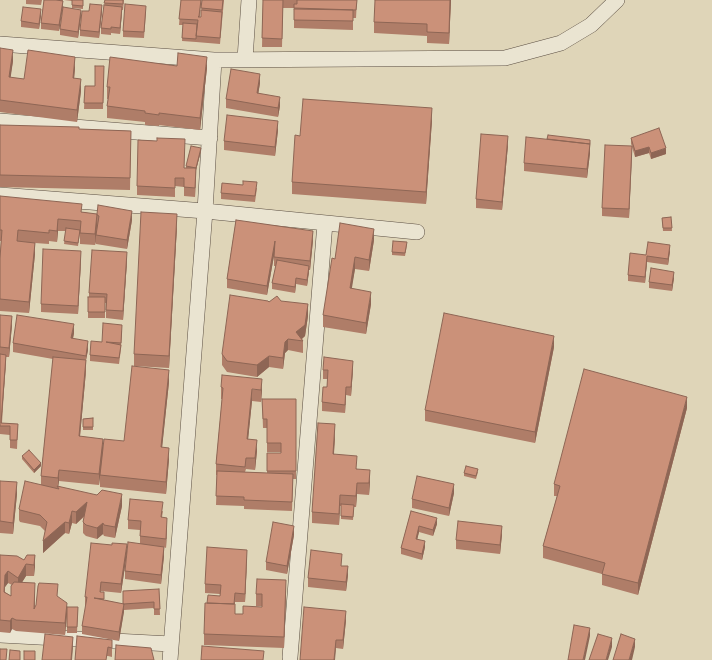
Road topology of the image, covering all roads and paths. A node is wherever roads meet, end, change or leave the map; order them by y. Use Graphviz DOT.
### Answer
graph roads {
  1 [pos="250,0"];
  2 [pos="617,0"];
  3 [pos="0,44"];
  4 [pos="245,59"];
  5 [pos="214,60"];
  6 [pos="0,121"];
  7 [pos="210,138"];
  8 [pos="0,195"];
  9 [pos="205,211"];
  10 [pos="325,223"];
  11 [pos="417,232"];
  12 [pos="0,635"];
  13 [pos="171,644"];
  14 [pos="290,656"];
  15 [pos="170,660"];
  1 -- 4 [label="street"];
  2 -- 4 [label="street"];
  3 -- 5 [label="street"];
  4 -- 5 [label="street"];
  5 -- 7 [label="street"];
  6 -- 7 [label="street"];
  7 -- 9 [label="street"];
  8 -- 9 [label="street"];
  9 -- 10 [label="street"];
  9 -- 13 [label="street"];
  10 -- 11 [label="street"];
  10 -- 14 [label="street"];
  12 -- 13 [label="street"];
  13 -- 15 [label="street"];
}
